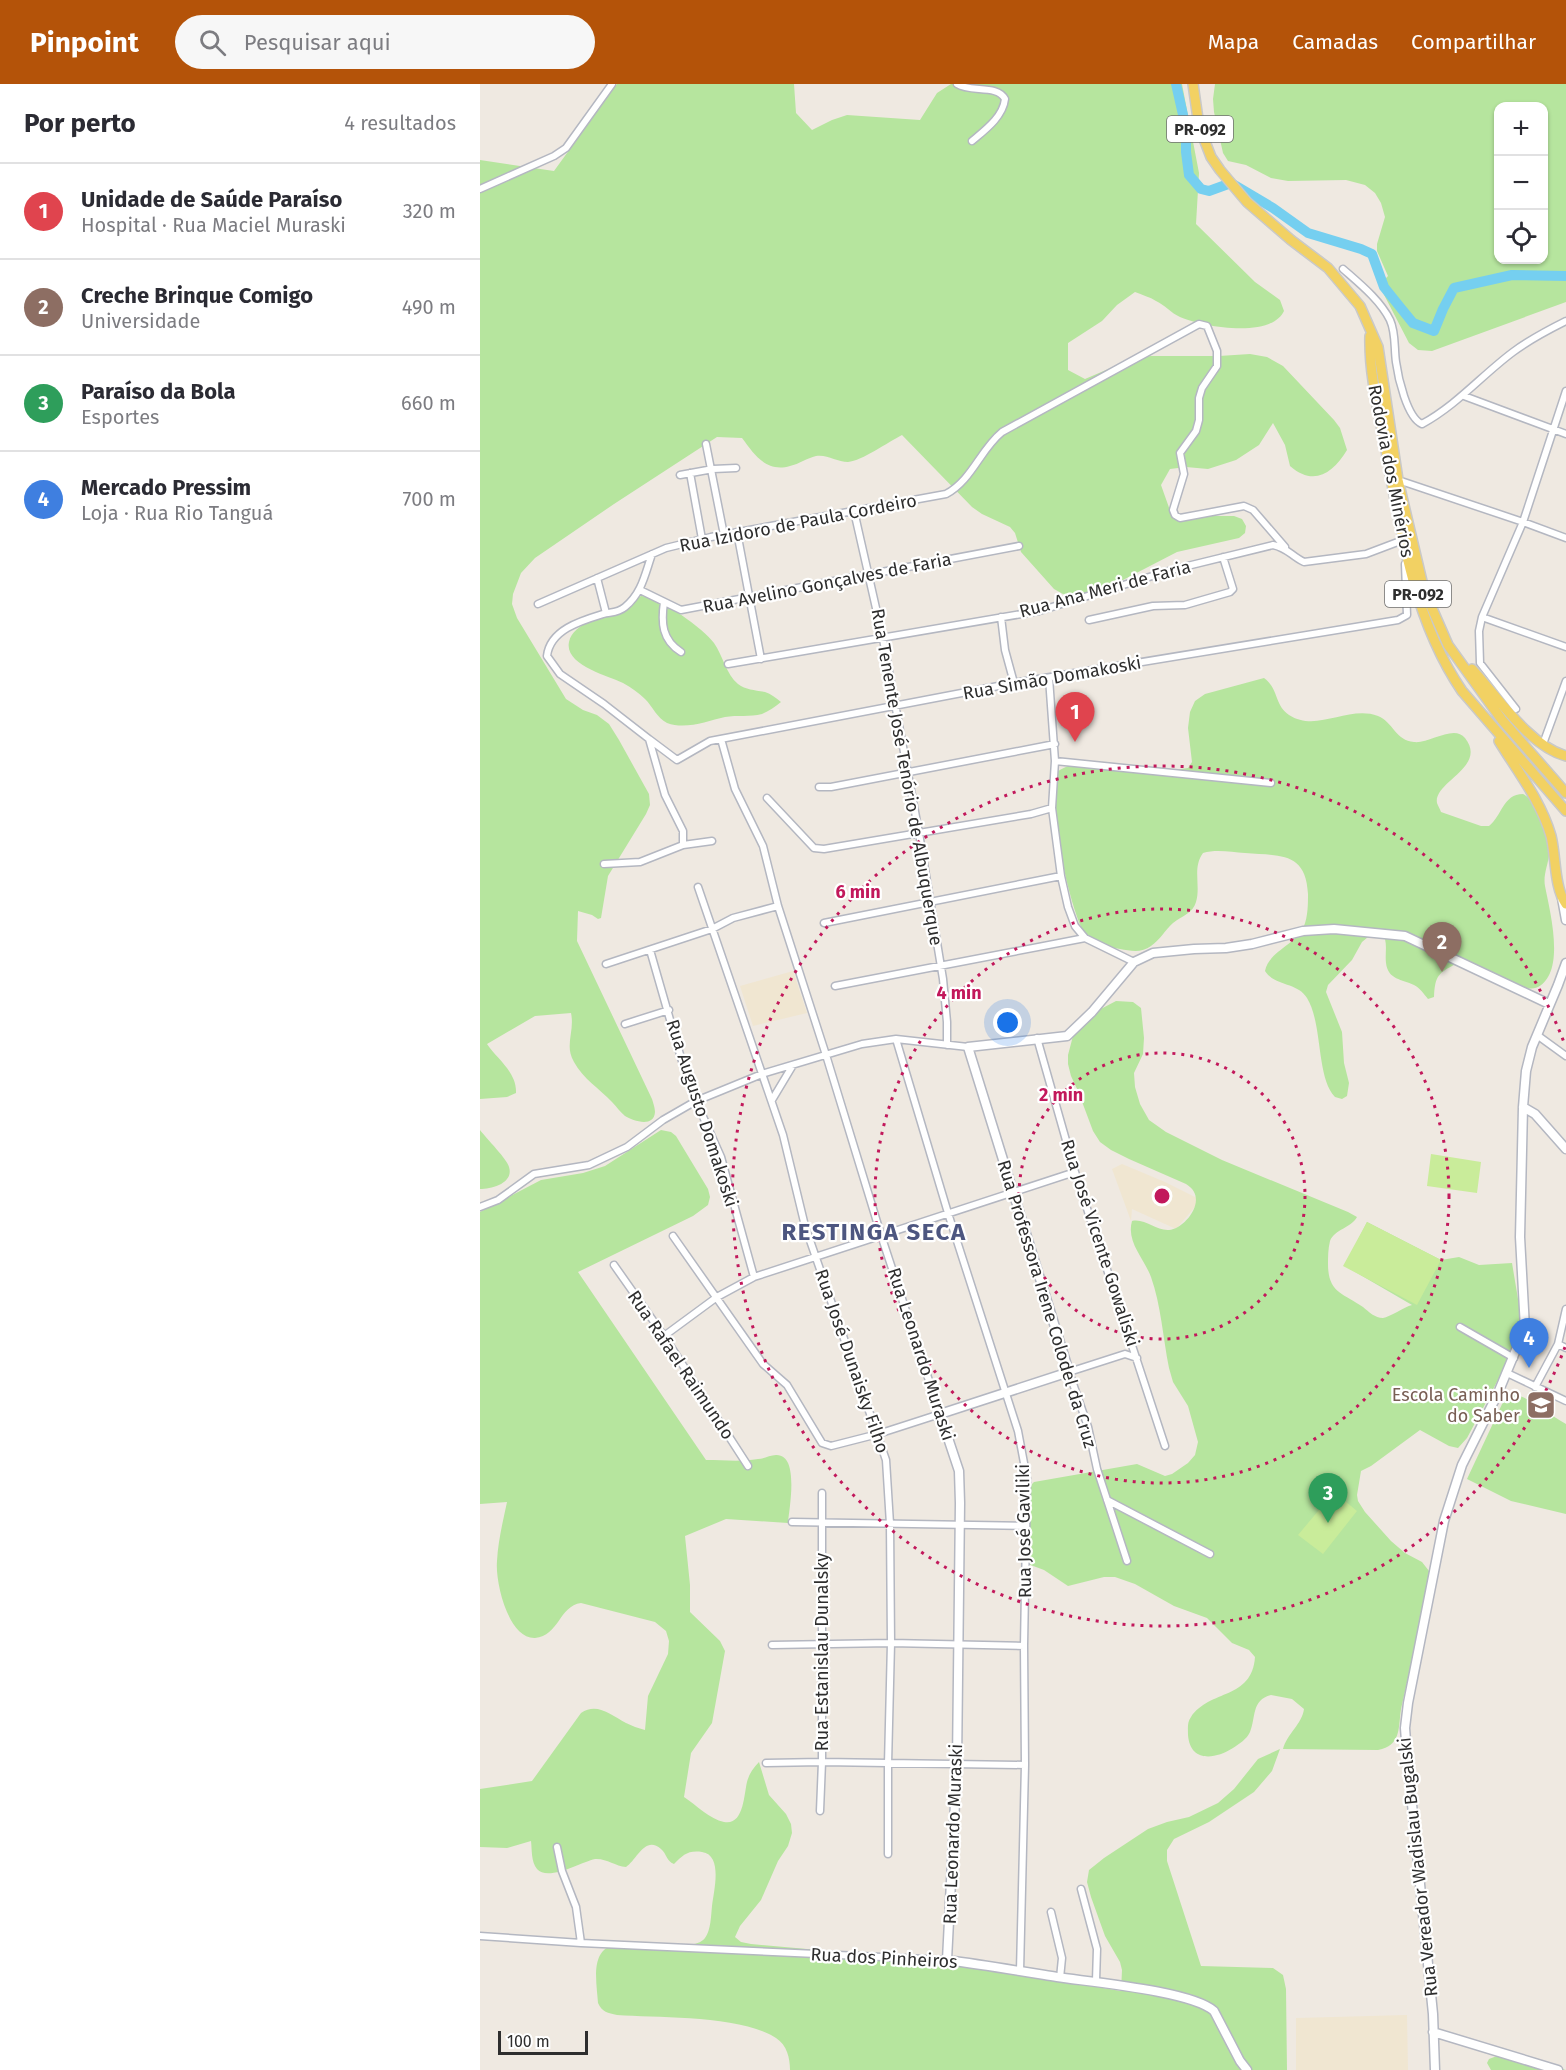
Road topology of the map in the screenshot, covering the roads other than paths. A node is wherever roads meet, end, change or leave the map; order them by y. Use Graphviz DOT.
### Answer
graph roads {
  1 [pos="612,84"];
  2 [pos="957,84"];
  3 [pos="1193,84"];
  4 [pos="972,141"];
  5 [pos="480,189"];
  6 [pos="1343,269"];
  7 [pos="1566,321"];
  8 [pos="1370,333"];
  9 [pos="1566,391"];
  10 [pos="1464,396"];
  11 [pos="1552,429"];
  12 [pos="1566,434"];
  13 [pos="706,444"];
  14 [pos="736,468"];
  15 [pos="713,469"];
  16 [pos="690,473"];
  17 [pos="680,475"];
  18 [pos="1398,480"];
  19 [pos="854,510"];
  20 [pos="1523,522"];
  21 [pos="737,532"];
  22 [pos="724,535"];
  23 [pos="1566,538"];
  24 [pos="702,539"];
  25 [pos="1403,540"];
  26 [pos="1019,546"];
  27 [pos="1285,547"];
  28 [pos="652,554"];
  29 [pos="1407,555"];
  30 [pos="1223,557"];
  31 [pos="869,574"];
  32 [pos="597,578"];
  33 [pos="640,590"];
  34 [pos="748,597"];
  35 [pos="664,602"];
  36 [pos="538,604"];
  37 [pos="606,613"];
  38 [pos="1001,617"];
  39 [pos="1482,617"];
  40 [pos="1089,620"];
  41 [pos="883,639"];
  42 [pos="1566,647"];
  43 [pos="681,652"];
  44 [pos="1456,657"];
  45 [pos="761,659"];
  46 [pos="728,664"];
  47 [pos="1049,678"];
  48 [pos="1566,681"];
  49 [pos="1014,683"];
  50 [pos="895,706"];
  51 [pos="1516,709"];
  52 [pos="1487,721"];
  53 [pos="649,739"];
  54 [pos="721,739"];
  55 [pos="1054,744"];
  56 [pos="1543,744"];
  57 [pos="1566,756"];
  58 [pos="1055,761"];
  59 [pos="907,771"];
  60 [pos="1271,783"];
  61 [pos="819,787"];
  62 [pos="1566,793"];
  63 [pos="767,798"];
  64 [pos="1052,808"];
  65 [pos="1566,811"];
  66 [pos="919,833"];
  67 [pos="712,842"];
  68 [pos="683,845"];
  69 [pos="604,864"];
  70 [pos="1061,876"];
  71 [pos="1566,880"];
  72 [pos="698,887"];
  73 [pos="1561,894"];
  74 [pos="931,902"];
  75 [pos="1566,904"];
  76 [pos="778,906"];
  77 [pos="1566,920"];
  78 [pos="824,923"];
  79 [pos="712,929"];
  80 [pos="1085,938"];
  81 [pos="650,950"];
  82 [pos="1134,962"];
  83 [pos="1566,963"];
  84 [pos="606,964"];
  85 [pos="941,964"];
  86 [pos="836,986"];
  87 [pos="1549,1004"];
  88 [pos="669,1010"];
  89 [pos="625,1024"];
  90 [pos="1536,1035"];
  91 [pos="1037,1038"];
  92 [pos="896,1039"];
  93 [pos="947,1045"];
  94 [pos="968,1047"];
  95 [pos="826,1055"];
  96 [pos="1566,1056"];
  97 [pos="792,1065"];
  98 [pos="762,1074"];
  99 [pos="772,1100"];
  100 [pos="696,1101"];
  101 [pos="1522,1107"];
  102 [pos="1566,1149"];
  103 [pos="1075,1172"];
  104 [pos="1013,1193"];
  105 [pos="480,1207"];
  106 [pos="948,1213"];
  107 [pos="881,1235"];
  108 [pos="673,1236"];
  109 [pos="818,1257"];
  110 [pos="614,1265"];
  111 [pos="754,1277"];
  112 [pos="717,1297"];
  113 [pos="1566,1309"];
  114 [pos="1460,1327"];
  115 [pos="664,1336"];
  116 [pos="1558,1344"];
  117 [pos="1566,1348"];
  118 [pos="1514,1358"];
  119 [pos="1138,1359"];
  120 [pos="1070,1372"];
  121 [pos="1507,1373"];
  122 [pos="1535,1387"];
  123 [pos="1005,1392"];
  124 [pos="1566,1401"];
  125 [pos="940,1414"];
  126 [pos="878,1434"];
  127 [pos="1166,1446"];
  128 [pos="748,1466"];
  129 [pos="822,1493"];
  130 [pos="1107,1500"];
  131 [pos="792,1522"];
  132 [pos="821,1522"];
  133 [pos="890,1524"];
  134 [pos="959,1526"];
  135 [pos="1026,1526"];
  136 [pos="1210,1554"];
  137 [pos="1127,1561"];
  138 [pos="823,1643"];
  139 [pos="891,1643"];
  140 [pos="772,1645"];
  141 [pos="958,1646"];
  142 [pos="1024,1646"];
  143 [pos="822,1762"];
  144 [pos="766,1764"];
  145 [pos="888,1764"];
  146 [pos="957,1764"];
  147 [pos="1025,1766"];
  148 [pos="820,1811"];
  149 [pos="557,1847"];
  150 [pos="888,1854"];
  151 [pos="1082,1889"];
  152 [pos="1051,1912"];
  153 [pos="480,1936"];
  154 [pos="581,1943"];
  155 [pos="947,1960"];
  156 [pos="1020,1971"];
  157 [pos="1060,1978"];
  158 [pos="1096,1981"];
  159 [pos="1433,2032"];
  160 [pos="1247,2070"];
  161 [pos="1435,2070"];
  162 [pos="1558,2070"];
  1 -- 5 [label="street"];
  2 -- 4 [label="street"];
  3 -- 8 [label="main road, Rodovia dos Minérios / PR-092"];
  6 -- 10 [label="street"];
  7 -- 10 [label="street"];
  8 -- 18 [label="main road, Rodovia dos Minérios / PR-092"];
  8 -- 25 [label="main road, Rodovia dos Minérios / PR-092"];
  9 -- 11 [label="street"];
  10 -- 11 [label="street"];
  11 -- 12 [label="street"];
  11 -- 20 [label="street"];
  13 -- 15 [label="street"];
  14 -- 15 [label="street"];
  15 -- 16 [label="street"];
  15 -- 22 [label="street"];
  16 -- 17 [label="street"];
  16 -- 24 [label="street"];
  18 -- 20 [label="street"];
  18 -- 44 [label="main road, Rodovia dos Minérios / PR-092"];
  19 -- 21 [label="street, Rua Izidoro de Paula Cordeiro"];
  19 -- 27 [label="street, Rua Izidoro de Paula Cordeiro"];
  19 -- 31 [label="street, Rua Tenente José Tenório de Albuquerque"];
  20 -- 23 [label="street"];
  20 -- 39 [label="street"];
  21 -- 22 [label="street, Rua Izidoro de Paula Cordeiro"];
  21 -- 34 [label="street"];
  22 -- 24 [label="street, Rua Izidoro de Paula Cordeiro"];
  24 -- 28 [label="street, Rua Izidoro de Paula Cordeiro"];
  25 -- 27 [label="street"];
  25 -- 29 [label="main road, Rodovia dos Minérios / PR-092"];
  26 -- 31 [label="street, Rua Avelino Gonçalves de Faria"];
  27 -- 30 [label="street, Rua Ana Meri de Faria"];
  28 -- 32 [label="street, Rua Izidoro de Paula Cordeiro"];
  28 -- 33 [label="street"];
  29 -- 47 [label="street, Rua Simão Domakoski"];
  29 -- 52 [label="main road, Rodovia dos Minérios / PR-092"];
  30 -- 38 [label="street, Rua Ana Meri de Faria"];
  30 -- 40 [label="street"];
  31 -- 34 [label="street, Rua Avelino Gonçalves de Faria"];
  31 -- 41 [label="street, Rua Tenente José Tenório de Albuquerque"];
  32 -- 36 [label="street, Rua Izidoro de Paula Cordeiro"];
  32 -- 37 [label="street"];
  33 -- 35 [label="street, Rua Avelino Gonçalves de Faria"];
  33 -- 37 [label="street"];
  34 -- 35 [label="street, Rua Avelino Gonçalves de Faria"];
  34 -- 45 [label="street"];
  35 -- 43 [label="street"];
  37 -- 53 [label="street"];
  38 -- 41 [label="street, Rua Ana Meri de Faria"];
  38 -- 49 [label="street"];
  39 -- 42 [label="street"];
  39 -- 51 [label="street"];
  41 -- 45 [label="street, Rua Ana Meri de Faria"];
  41 -- 50 [label="street, Rua Tenente José Tenório de Albuquerque"];
  44 -- 56 [label="main road"];
  44 -- 62 [label="main road, Rodovia dos Minérios / PR-092"];
  45 -- 46 [label="street, Rua Ana Meri de Faria"];
  47 -- 49 [label="street, Rua Simão Domakoski"];
  47 -- 55 [label="street"];
  48 -- 56 [label="street"];
  49 -- 50 [label="street, Rua Simão Domakoski"];
  50 -- 54 [label="street, Rua Simão Domakoski"];
  50 -- 59 [label="street, Rua Tenente José Tenório de Albuquerque"];
  52 -- 65 [label="main road, Rodovia dos Minérios / PR-092"];
  52 -- 73 [label="main road"];
  53 -- 54 [label="street, Rua Simão Domakoski"];
  53 -- 68 [label="street"];
  54 -- 76 [label="street, Rua Leonardo Muraski"];
  55 -- 58 [label="street"];
  55 -- 59 [label="street"];
  56 -- 57 [label="main road"];
  58 -- 60 [label="street"];
  58 -- 64 [label="street"];
  59 -- 61 [label="street"];
  59 -- 66 [label="street, Rua Tenente José Tenório de Albuquerque"];
  63 -- 66 [label="street"];
  64 -- 66 [label="street"];
  64 -- 70 [label="street"];
  66 -- 74 [label="street, Rua Tenente José Tenório de Albuquerque"];
  67 -- 68 [label="street"];
  68 -- 69 [label="street"];
  70 -- 74 [label="street"];
  70 -- 80 [label="street"];
  71 -- 73 [label="main road"];
  72 -- 79 [label="street, Rua José Dunaisky Filho"];
  73 -- 75 [label="main road"];
  73 -- 77 [label="street"];
  74 -- 78 [label="street"];
  74 -- 85 [label="street, Rua Tenente José Tenório de Albuquerque"];
  76 -- 79 [label="street"];
  76 -- 95 [label="street, Rua Leonardo Muraski"];
  79 -- 81 [label="street"];
  79 -- 98 [label="street, Rua José Dunaisky Filho"];
  80 -- 82 [label="street"];
  80 -- 85 [label="street"];
  81 -- 84 [label="street"];
  81 -- 88 [label="street, Rua Augusto Domakoski"];
  82 -- 87 [label="street"];
  82 -- 91 [label="street"];
  83 -- 87 [label="street, Rua Vereador Wadislau Bugalski"];
  85 -- 86 [label="street"];
  85 -- 93 [label="street, Rua Tenente José Tenório de Albuquerque"];
  87 -- 90 [label="street, Rua Vereador Wadislau Bugalski"];
  88 -- 89 [label="street"];
  88 -- 100 [label="street, Rua Augusto Domakoski"];
  90 -- 96 [label="street"];
  90 -- 101 [label="street, Rua Vereador Wadislau Bugalski"];
  91 -- 94 [label="street"];
  91 -- 103 [label="street, Rua José Vicente Gowaliski"];
  92 -- 93 [label="street"];
  92 -- 95 [label="street"];
  92 -- 106 [label="street, Rua José Gaviliki"];
  93 -- 94 [label="street"];
  94 -- 104 [label="street, Rua Professora Irene Colodel da Cruz"];
  95 -- 97 [label="street"];
  95 -- 107 [label="street, Rua Leonardo Muraski"];
  97 -- 98 [label="street"];
  97 -- 99 [label="street"];
  98 -- 99 [label="street, Rua José Dunaisky Filho"];
  98 -- 100 [label="street"];
  99 -- 109 [label="street, Rua José Dunaisky Filho"];
  100 -- 105 [label="street"];
  100 -- 111 [label="street, Rua Augusto Domakoski"];
  101 -- 102 [label="street"];
  101 -- 118 [label="street, Rua Vereador Wadislau Bugalski"];
  103 -- 104 [label="street"];
  103 -- 119 [label="street, Rua José Vicente Gowaliski"];
  104 -- 106 [label="street"];
  104 -- 120 [label="street, Rua Professora Irene Colodel da Cruz"];
  106 -- 107 [label="street"];
  106 -- 123 [label="street, Rua José Gaviliki"];
  107 -- 109 [label="street"];
  107 -- 125 [label="street, Rua Leonardo Muraski"];
  108 -- 112 [label="street"];
  109 -- 111 [label="street"];
  109 -- 126 [label="street, Rua José Dunaisky Filho"];
  110 -- 115 [label="street, Rua Rafael Raimundo"];
  111 -- 112 [label="street"];
  112 -- 115 [label="street"];
  112 -- 126 [label="street"];
  113 -- 116 [label="street"];
  114 -- 118 [label="street"];
  115 -- 128 [label="street, Rua Rafael Raimundo"];
  116 -- 117 [label="street"];
  116 -- 122 [label="street"];
  118 -- 121 [label="street, Rua Vereador Wadislau Bugalski"];
  119 -- 120 [label="street"];
  119 -- 127 [label="street, Rua José Vicente Gowaliski"];
  120 -- 123 [label="street"];
  120 -- 130 [label="street, Rua Professora Irene Colodel da Cruz"];
  121 -- 122 [label="street"];
  121 -- 159 [label="street, Rua Vereador Wadislau Bugalski"];
  122 -- 124 [label="street"];
  123 -- 125 [label="street"];
  123 -- 135 [label="street, Rua José Gaviliki"];
  125 -- 126 [label="street"];
  125 -- 134 [label="street, Rua Leonardo Muraski"];
  126 -- 133 [label="street, Rua José Dunaisky Filho"];
  129 -- 132 [label="street, Rua Estanislau Dunalsky"];
  130 -- 136 [label="street"];
  130 -- 137 [label="street, Rua Professora Irene Colodel da Cruz"];
  131 -- 132 [label="street"];
  132 -- 133 [label="street"];
  132 -- 138 [label="street, Rua Estanislau Dunalsky"];
  133 -- 134 [label="street"];
  133 -- 139 [label="street, Rua José Dunaisky Filho"];
  134 -- 135 [label="street"];
  134 -- 141 [label="street, Rua Leonardo Muraski"];
  135 -- 142 [label="street, Rua José Gaviliki"];
  138 -- 139 [label="street"];
  138 -- 140 [label="street"];
  138 -- 143 [label="street, Rua Estanislau Dunalsky"];
  139 -- 141 [label="street"];
  139 -- 145 [label="street, Rua José Dunaisky Filho"];
  141 -- 142 [label="street"];
  141 -- 146 [label="street, Rua Leonardo Muraski"];
  142 -- 147 [label="street, Rua José Gaviliki"];
  143 -- 144 [label="street"];
  143 -- 145 [label="street"];
  143 -- 148 [label="street, Rua Estanislau Dunalsky"];
  145 -- 146 [label="street"];
  145 -- 150 [label="street, Rua José Dunaisky Filho"];
  146 -- 147 [label="street"];
  146 -- 155 [label="street, Rua Leonardo Muraski"];
  147 -- 156 [label="street, Rua José Gaviliki"];
  149 -- 154 [label="street"];
  151 -- 158 [label="street"];
  152 -- 157 [label="street"];
  153 -- 154 [label="street, Rua dos Pinheiros"];
  154 -- 155 [label="street, Rua dos Pinheiros"];
  155 -- 156 [label="street, Rua dos Pinheiros"];
  156 -- 157 [label="street, Rua dos Pinheiros"];
  157 -- 158 [label="street, Rua dos Pinheiros"];
  158 -- 160 [label="street, Rua dos Pinheiros"];
  159 -- 161 [label="street, Rua Vereador Wadislau Bugalski"];
  159 -- 162 [label="street"];
}
